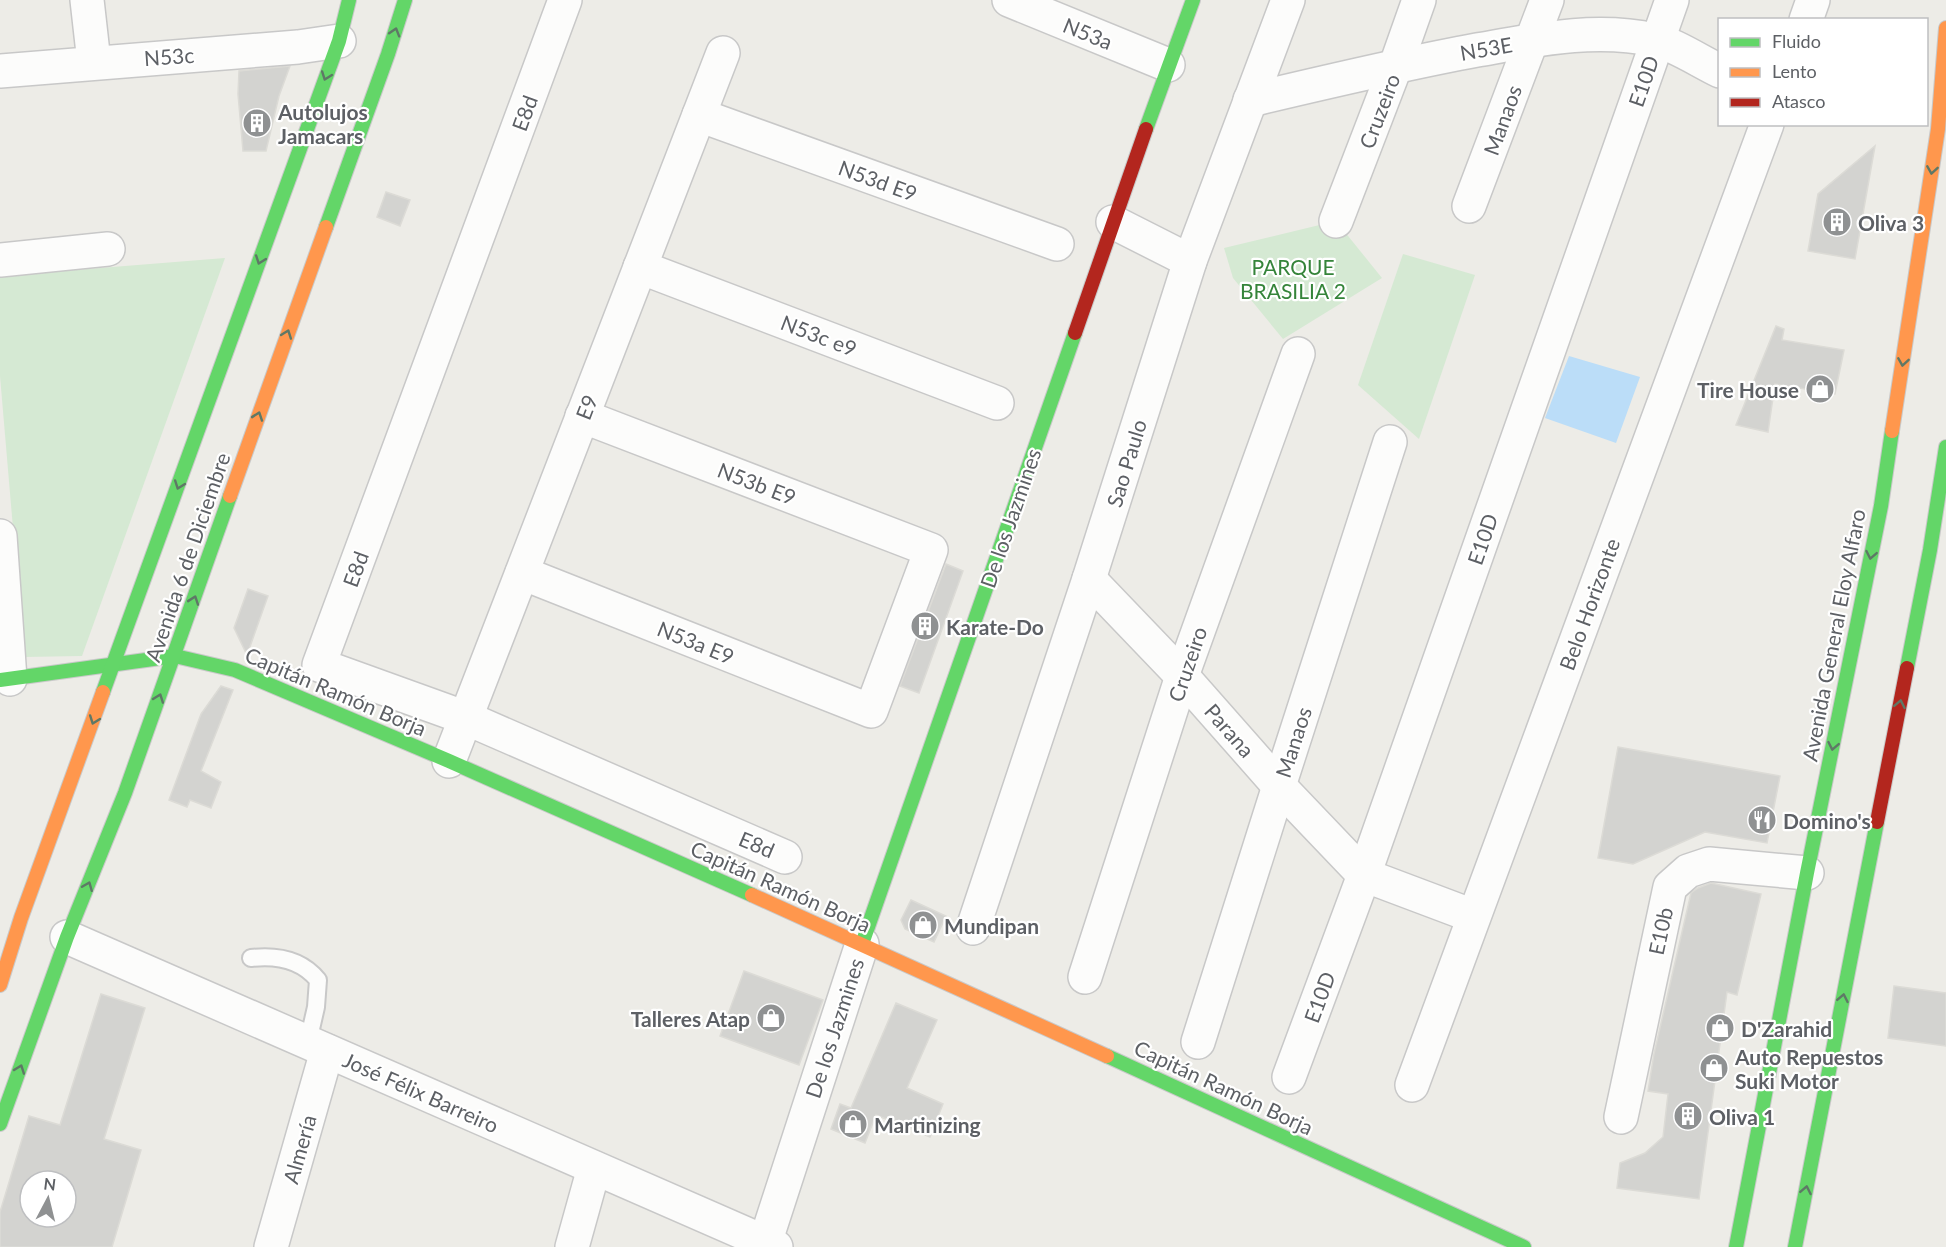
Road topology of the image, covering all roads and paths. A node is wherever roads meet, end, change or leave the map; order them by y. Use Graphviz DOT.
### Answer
graph roads {
  1 [pos="87,0"];
  2 [pos="349,0"];
  3 [pos="405,0"];
  4 [pos="566,0"];
  5 [pos="1009,0"];
  6 [pos="1193,0"];
  7 [pos="1288,0"];
  8 [pos="1419,0"];
  9 [pos="1547,0"];
  10 [pos="1672,0"];
  11 [pos="1813,0"];
  12 [pos="1807,18"];
  13 [pos="1946,28"];
  14 [pos="1532,40"];
  15 [pos="1657,40"];
  16 [pos="339,41"];
  17 [pos="723,53"];
  18 [pos="93,62"];
  19 [pos="1168,65"];
  20 [pos="1396,65"];
  21 [pos="0,70"];
  22 [pos="1718,70"];
  23 [pos="1250,100"];
  24 [pos="699,115"];
  25 [pos="1766,126"];
  26 [pos="1469,206"];
  27 [pos="1336,221"];
  28 [pos="1113,222"];
  29 [pos="1057,244"];
  30 [pos="108,249"];
  31 [pos="0,260"];
  32 [pos="1190,261"];
  33 [pos="640,267"];
  34 [pos="1298,354"];
  35 [pos="997,403"];
  36 [pos="582,416"];
  37 [pos="1390,442"];
  38 [pos="1946,447"];
  39 [pos="0,536"];
  40 [pos="1938,552"];
  41 [pos="522,573"];
  42 [pos="1089,579"];
  43 [pos="175,656"];
  44 [pos="114,665"];
  45 [pos="1182,676"];
  46 [pos="5,679"];
  47 [pos="871,711"];
  48 [pos="466,718"];
  49 [pos="449,761"];
  50 [pos="1279,786"];
  51 [pos="785,857"];
  52 [pos="1807,873"];
  53 [pos="1364,875"];
  54 [pos="1473,916"];
  55 [pos="973,928"];
  56 [pos="67,937"];
  57 [pos="861,944"];
  58 [pos="251,958"];
  59 [pos="1085,977"];
  60 [pos="0,985"];
  61 [pos="1198,1042"];
  62 [pos="318,1046"];
  63 [pos="1289,1077"];
  64 [pos="1412,1085"];
  65 [pos="1621,1117"];
  66 [pos="0,1124"];
  67 [pos="594,1168"];
  68 [pos="771,1245"];
  69 [pos="271,1247"];
  70 [pos="572,1247"];
  71 [pos="1524,1247"];
  72 [pos="1736,1247"];
  73 [pos="1795,1247"];
  1 -- 18 [label="street"];
  2 -- 16 [label="main road, Avenida 6 de Diciembre"];
  43 -- 3 [label="main road, Avenida 6 de Diciembre, one-way"];
  4 -- 48 [label="street, E8d"];
  5 -- 19 [label="street, N53a"];
  6 -- 19 [label="main road, De los Jazmines"];
  7 -- 23 [label="street, Sao Paulo"];
  8 -- 20 [label="street, Cruzeiro"];
  9 -- 14 [label="street, Manaos"];
  10 -- 15 [label="street, E10D"];
  11 -- 12 [label="street"];
  13 -- 52 [label="main road, Avenida General Eloy Alfaro, one-way"];
  14 -- 15 [label="street, N53E"];
  14 -- 20 [label="street, N53E"];
  14 -- 26 [label="street, Manaos"];
  15 -- 22 [label="street, N53E"];
  15 -- 53 [label="street, E10D"];
  16 -- 18 [label="street, N53c"];
  16 -- 44 [label="main road, Avenida 6 de Diciembre, one-way"];
  17 -- 24 [label="street, E9"];
  18 -- 21 [label="street, N53c"];
  19 -- 28 [label="main road, De los Jazmines"];
  20 -- 23 [label="street, N53E"];
  20 -- 27 [label="street, Cruzeiro"];
  23 -- 32 [label="street, Sao Paulo"];
  24 -- 29 [label="street, N53d E9"];
  24 -- 33 [label="street, E9"];
  25 -- 54 [label="street, Belo Horizonte"];
  28 -- 32 [label="street"];
  28 -- 57 [label="main road, De los Jazmines"];
  30 -- 31 [label="street"];
  32 -- 42 [label="street, Sao Paulo"];
  33 -- 35 [label="street, N53c e9"];
  33 -- 36 [label="street, E9"];
  34 -- 45 [label="street, Cruzeiro"];
  36 -- 41 [label="street, E9"];
  36 -- 47 [label="street, N53b E9"];
  37 -- 50 [label="street, Manaos"];
  38 -- 40 [label="main road"];
  39 -- 46 [label="street"];
  73 -- 40 [label="main road, one-way"];
  41 -- 47 [label="street, N53a E9"];
  41 -- 48 [label="street, E9"];
  42 -- 45 [label="street, Parana"];
  42 -- 55 [label="street, Sao Paulo"];
  43 -- 44 [label="main road, Capitán Ramón Borja"];
  43 -- 49 [label="main road, Capitán Ramón Borja"];
  56 -- 43 [label="main road, Avenida 6 de Diciembre, one-way"];
  44 -- 46 [label="main road, Capitán Ramón Borja"];
  44 -- 60 [label="main road, Avenida 6 de Diciembre, one-way"];
  45 -- 50 [label="street, Parana"];
  45 -- 59 [label="street, Cruzeiro"];
  48 -- 49 [label="street, E9"];
  48 -- 51 [label="street, E8d"];
  49 -- 57 [label="main road, Capitán Ramón Borja"];
  50 -- 53 [label="street, Parana"];
  50 -- 61 [label="street, Manaos"];
  52 -- 65 [label="street, E10b"];
  52 -- 72 [label="main road, Avenida General Eloy Alfaro"];
  53 -- 54 [label="street, Parana"];
  53 -- 63 [label="street, E10D"];
  54 -- 64 [label="street, Belo Horizonte"];
  56 -- 62 [label="street, José Félix Barreiro"];
  66 -- 56 [label="main road, Avenida 6 de Diciembre, one-way"];
  57 -- 68 [label="street, De los Jazmines"];
  57 -- 71 [label="main road, Capitán Ramón Borja"];
  58 -- 62 [label="lane"];
  62 -- 67 [label="street, José Félix Barreiro"];
  62 -- 69 [label="street, Almería"];
  67 -- 68 [label="street, José Félix Barreiro"];
  67 -- 70 [label="street"];
}
